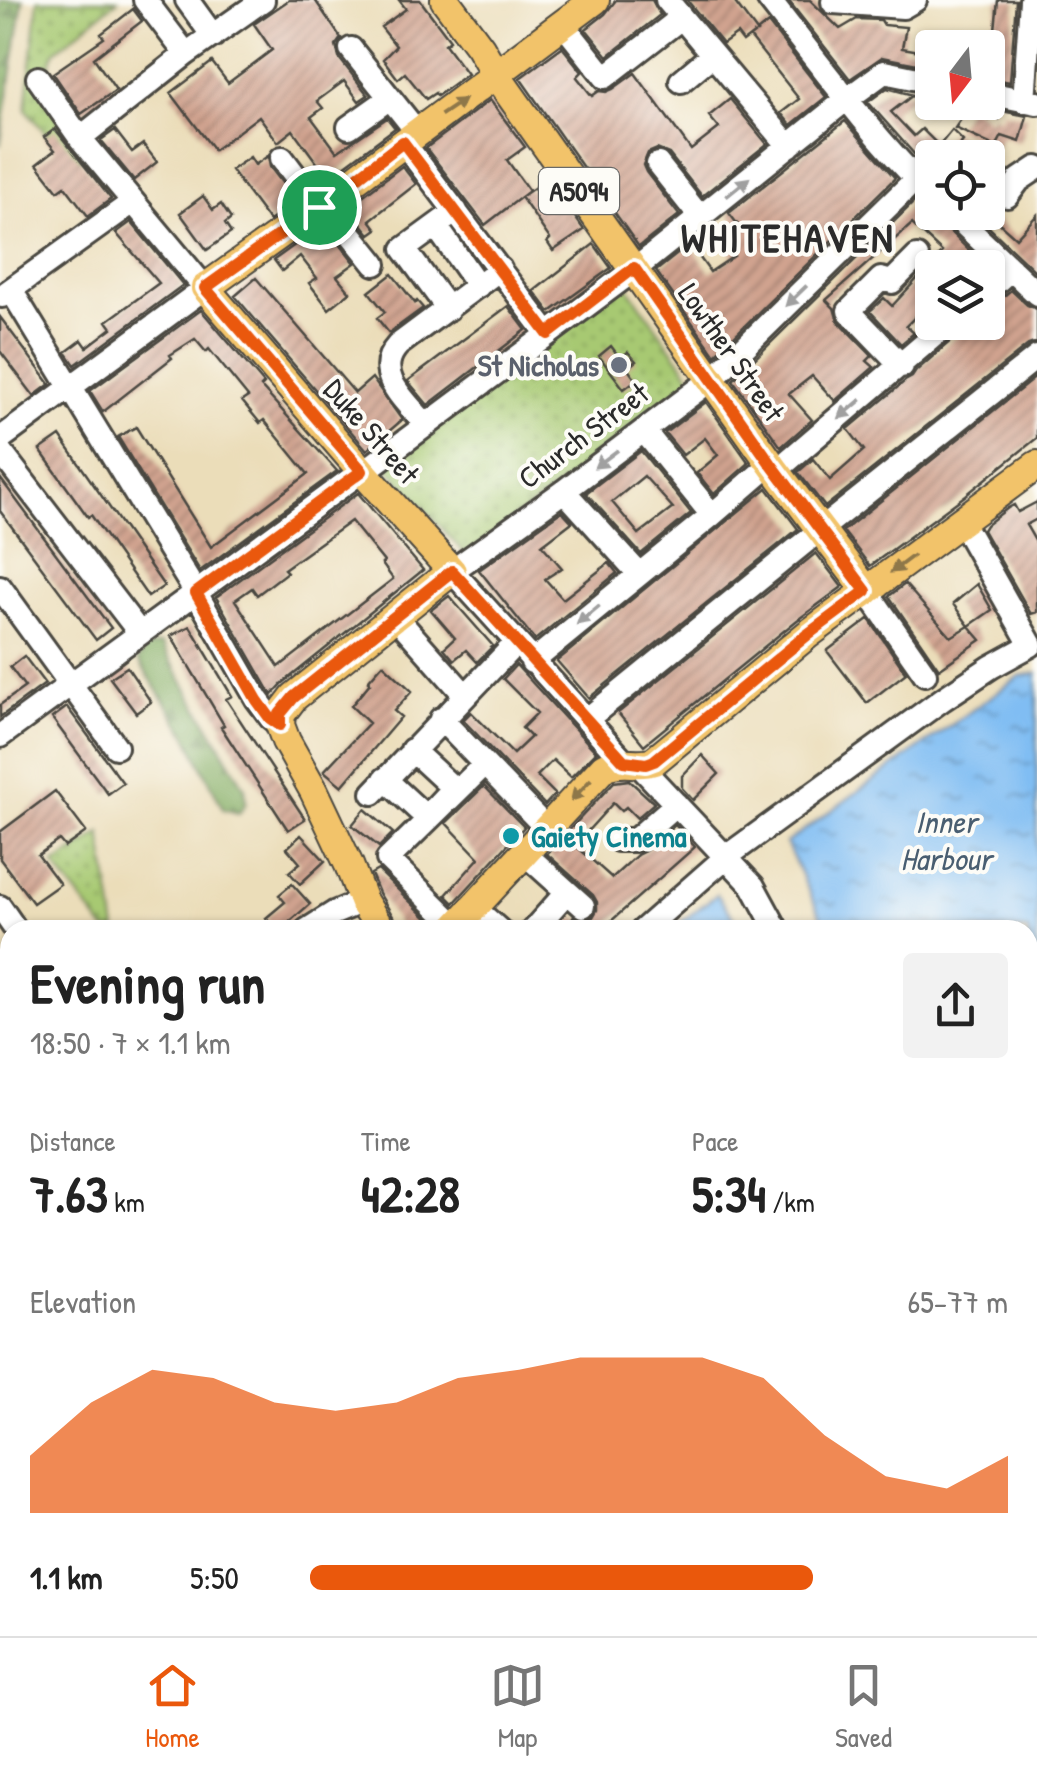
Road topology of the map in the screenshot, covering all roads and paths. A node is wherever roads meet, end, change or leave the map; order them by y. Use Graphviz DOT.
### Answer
graph roads {
  1 [pos="145,0"];
  2 [pos="187,0"];
  3 [pos="263,0"];
  4 [pos="446,0"];
  5 [pos="595,0"];
  6 [pos="769,0"];
  7 [pos="915,0"];
  8 [pos="1031,0"];
  9 [pos="833,2"];
  10 [pos="674,9"];
  11 [pos="563,24"];
  12 [pos="213,36"];
  13 [pos="351,48"];
  14 [pos="186,54"];
  15 [pos="712,55"];
  16 [pos="496,75"];
  17 [pos="38,78"];
  18 [pos="915,78"];
  19 [pos="681,80"];
  20 [pos="1005,97"];
  21 [pos="390,98"];
  22 [pos="847,99"];
  23 [pos="1030,102"];
  24 [pos="349,128"];
  25 [pos="410,137"];
  26 [pos="80,138"];
  27 [pos="789,146"];
  28 [pos="282,158"];
  29 [pos="658,164"];
  30 [pos="1037,168"];
  31 [pos="915,177"];
  32 [pos="915,195"];
  33 [pos="1007,196"];
  34 [pos="133,202"];
  35 [pos="322,205"];
  36 [pos="456,211"];
  37 [pos="700,216"];
  38 [pos="436,226"];
  39 [pos="970,230"];
  40 [pos="915,259"];
  41 [pos="375,264"];
  42 [pos="634,268"];
  43 [pos="1011,269"];
  44 [pos="500,270"];
  45 [pos="1005,274"];
  46 [pos="478,286"];
  47 [pos="205,288"];
  48 [pos="5,294"];
  49 [pos="1037,294"];
  50 [pos="448,309"];
  51 [pos="548,334"];
  52 [pos="930,340"];
  53 [pos="1037,357"];
  54 [pos="902,366"];
  55 [pos="712,379"];
  56 [pos="71,388"];
  57 [pos="426,425"];
  58 [pos="644,431"];
  59 [pos="0,439"];
  60 [pos="0,451"];
  61 [pos="1037,464"];
  62 [pos="774,467"];
  63 [pos="362,471"];
  64 [pos="564,491"];
  65 [pos="712,516"];
  66 [pos="961,521"];
  67 [pos="820,530"];
  68 [pos="452,571"];
  69 [pos="639,574"];
  70 [pos="0,587"];
  71 [pos="866,591"];
  72 [pos="196,593"];
  73 [pos="394,616"];
  74 [pos="139,632"];
  75 [pos="516,644"];
  76 [pos="1034,646"];
  77 [pos="532,662"];
  78 [pos="925,674"];
  79 [pos="71,683"];
  80 [pos="465,695"];
  81 [pos="441,719"];
  82 [pos="586,720"];
  83 [pos="280,725"];
  84 [pos="0,736"];
  85 [pos="116,747"];
  86 [pos="412,750"];
  87 [pos="638,762"];
  88 [pos="484,765"];
  89 [pos="676,804"];
  90 [pos="546,828"];
  91 [pos="618,840"];
  92 [pos="523,852"];
  93 [pos="726,858"];
  94 [pos="363,902"];
  95 [pos="323,920"];
  96 [pos="364,920"];
  97 [pos="375,920"];
  98 [pos="459,920"];
  99 [pos="461,920"];
  100 [pos="547,920"];
  101 [pos="654,920"];
  102 [pos="772,920"];
  1 -- 14 [label="street"];
  2 -- 12 [label="street"];
  3 -- 12 [label="street"];
  4 -- 16 [label="main road, Lowther Street / A5094"];
  5 -- 11 [label="main road"];
  6 -- 22 [label="street"];
  7 -- 9 [label="street"];
  8 -- 23 [label="street"];
  10 -- 11 [label="street"];
  10 -- 15 [label="street"];
  11 -- 16 [label="main road"];
  12 -- 14 [label="street"];
  13 -- 21 [label="street"];
  14 -- 26 [label="street"];
  15 -- 19 [label="street"];
  15 -- 27 [label="street"];
  25 -- 16 [label="main road, one-way"];
  16 -- 42 [label="main road, Lowther Street / A5094"];
  17 -- 26 [label="street, Duke Street"];
  18 -- 22 [label="street"];
  20 -- 23 [label="street"];
  21 -- 24 [label="street"];
  21 -- 25 [label="street"];
  22 -- 27 [label="street"];
  22 -- 31 [label="street"];
  25 -- 35 [label="main road"];
  25 -- 36 [label="street"];
  26 -- 34 [label="street, Duke Street"];
  37 -- 27 [label="street, one-way"];
  28 -- 35 [label="street"];
  29 -- 37 [label="street"];
  30 -- 33 [label="street"];
  32 -- 55 [label="street, Church Street, one-way"];
  34 -- 47 [label="street, Duke Street"];
  34 -- 48 [label="street"];
  35 -- 41 [label="street"];
  35 -- 47 [label="main road"];
  36 -- 38 [label="street"];
  36 -- 44 [label="street"];
  37 -- 42 [label="street"];
  38 -- 46 [label="street"];
  38 -- 50 [label="street"];
  39 -- 43 [label="street"];
  40 -- 54 [label="street"];
  42 -- 51 [label="street"];
  42 -- 55 [label="main road, Lowther Street / A5094"];
  43 -- 45 [label="street"];
  43 -- 49 [label="street"];
  44 -- 46 [label="street"];
  44 -- 51 [label="street"];
  46 -- 50 [label="street"];
  47 -- 56 [label="street"];
  47 -- 63 [label="main road, Duke Street"];
  48 -- 56 [label="street"];
  50 -- 57 [label="street"];
  51 -- 57 [label="street"];
  52 -- 54 [label="street"];
  53 -- 67 [label="street"];
  54 -- 62 [label="street, one-way"];
  55 -- 58 [label="street, Church Street"];
  55 -- 62 [label="main road, Lowther Street / A5094"];
  56 -- 59 [label="street"];
  56 -- 72 [label="street"];
  57 -- 63 [label="street"];
  58 -- 64 [label="street, Church Street, one-way"];
  58 -- 65 [label="street"];
  60 -- 74 [label="street"];
  61 -- 66 [label="main road"];
  62 -- 65 [label="street"];
  62 -- 67 [label="main road, Lowther Street / A5094"];
  63 -- 68 [label="main road, Duke Street"];
  63 -- 72 [label="street"];
  64 -- 68 [label="street, Church Street"];
  64 -- 69 [label="street"];
  65 -- 69 [label="street"];
  66 -- 71 [label="main road, one-way"];
  66 -- 76 [label="street"];
  67 -- 71 [label="main road, Lowther Street / A5094"];
  67 -- 82 [label="street"];
  68 -- 73 [label="main road, Church Street"];
  68 -- 75 [label="street, Duke Street"];
  69 -- 77 [label="street, one-way"];
  70 -- 79 [label="street"];
  71 -- 78 [label="street"];
  71 -- 87 [label="main road"];
  72 -- 74 [label="street"];
  72 -- 83 [label="street"];
  73 -- 80 [label="street"];
  73 -- 83 [label="main road, Church Street"];
  74 -- 79 [label="street"];
  75 -- 77 [label="street, Duke Street"];
  75 -- 80 [label="street"];
  76 -- 93 [label="street"];
  77 -- 82 [label="street, Duke Street"];
  79 -- 84 [label="street"];
  79 -- 85 [label="street"];
  80 -- 81 [label="street"];
  81 -- 86 [label="street"];
  81 -- 88 [label="street"];
  82 -- 87 [label="street, Duke Street"];
  83 -- 94 [label="main road"];
  86 -- 86 [label="street"];
  87 -- 89 [label="street, Duke Street"];
  87 -- 90 [label="main road, one-way"];
  88 -- 90 [label="street"];
  88 -- 98 [label="street"];
  89 -- 91 [label="street"];
  89 -- 93 [label="street, Duke Street"];
  90 -- 92 [label="main road"];
  92 -- 99 [label="main road"];
  92 -- 100 [label="street"];
  93 -- 101 [label="street"];
  93 -- 102 [label="street, Duke Street"];
  94 -- 95 [label="street"];
  94 -- 96 [label="main road"];
  94 -- 97 [label="main road"];
}
